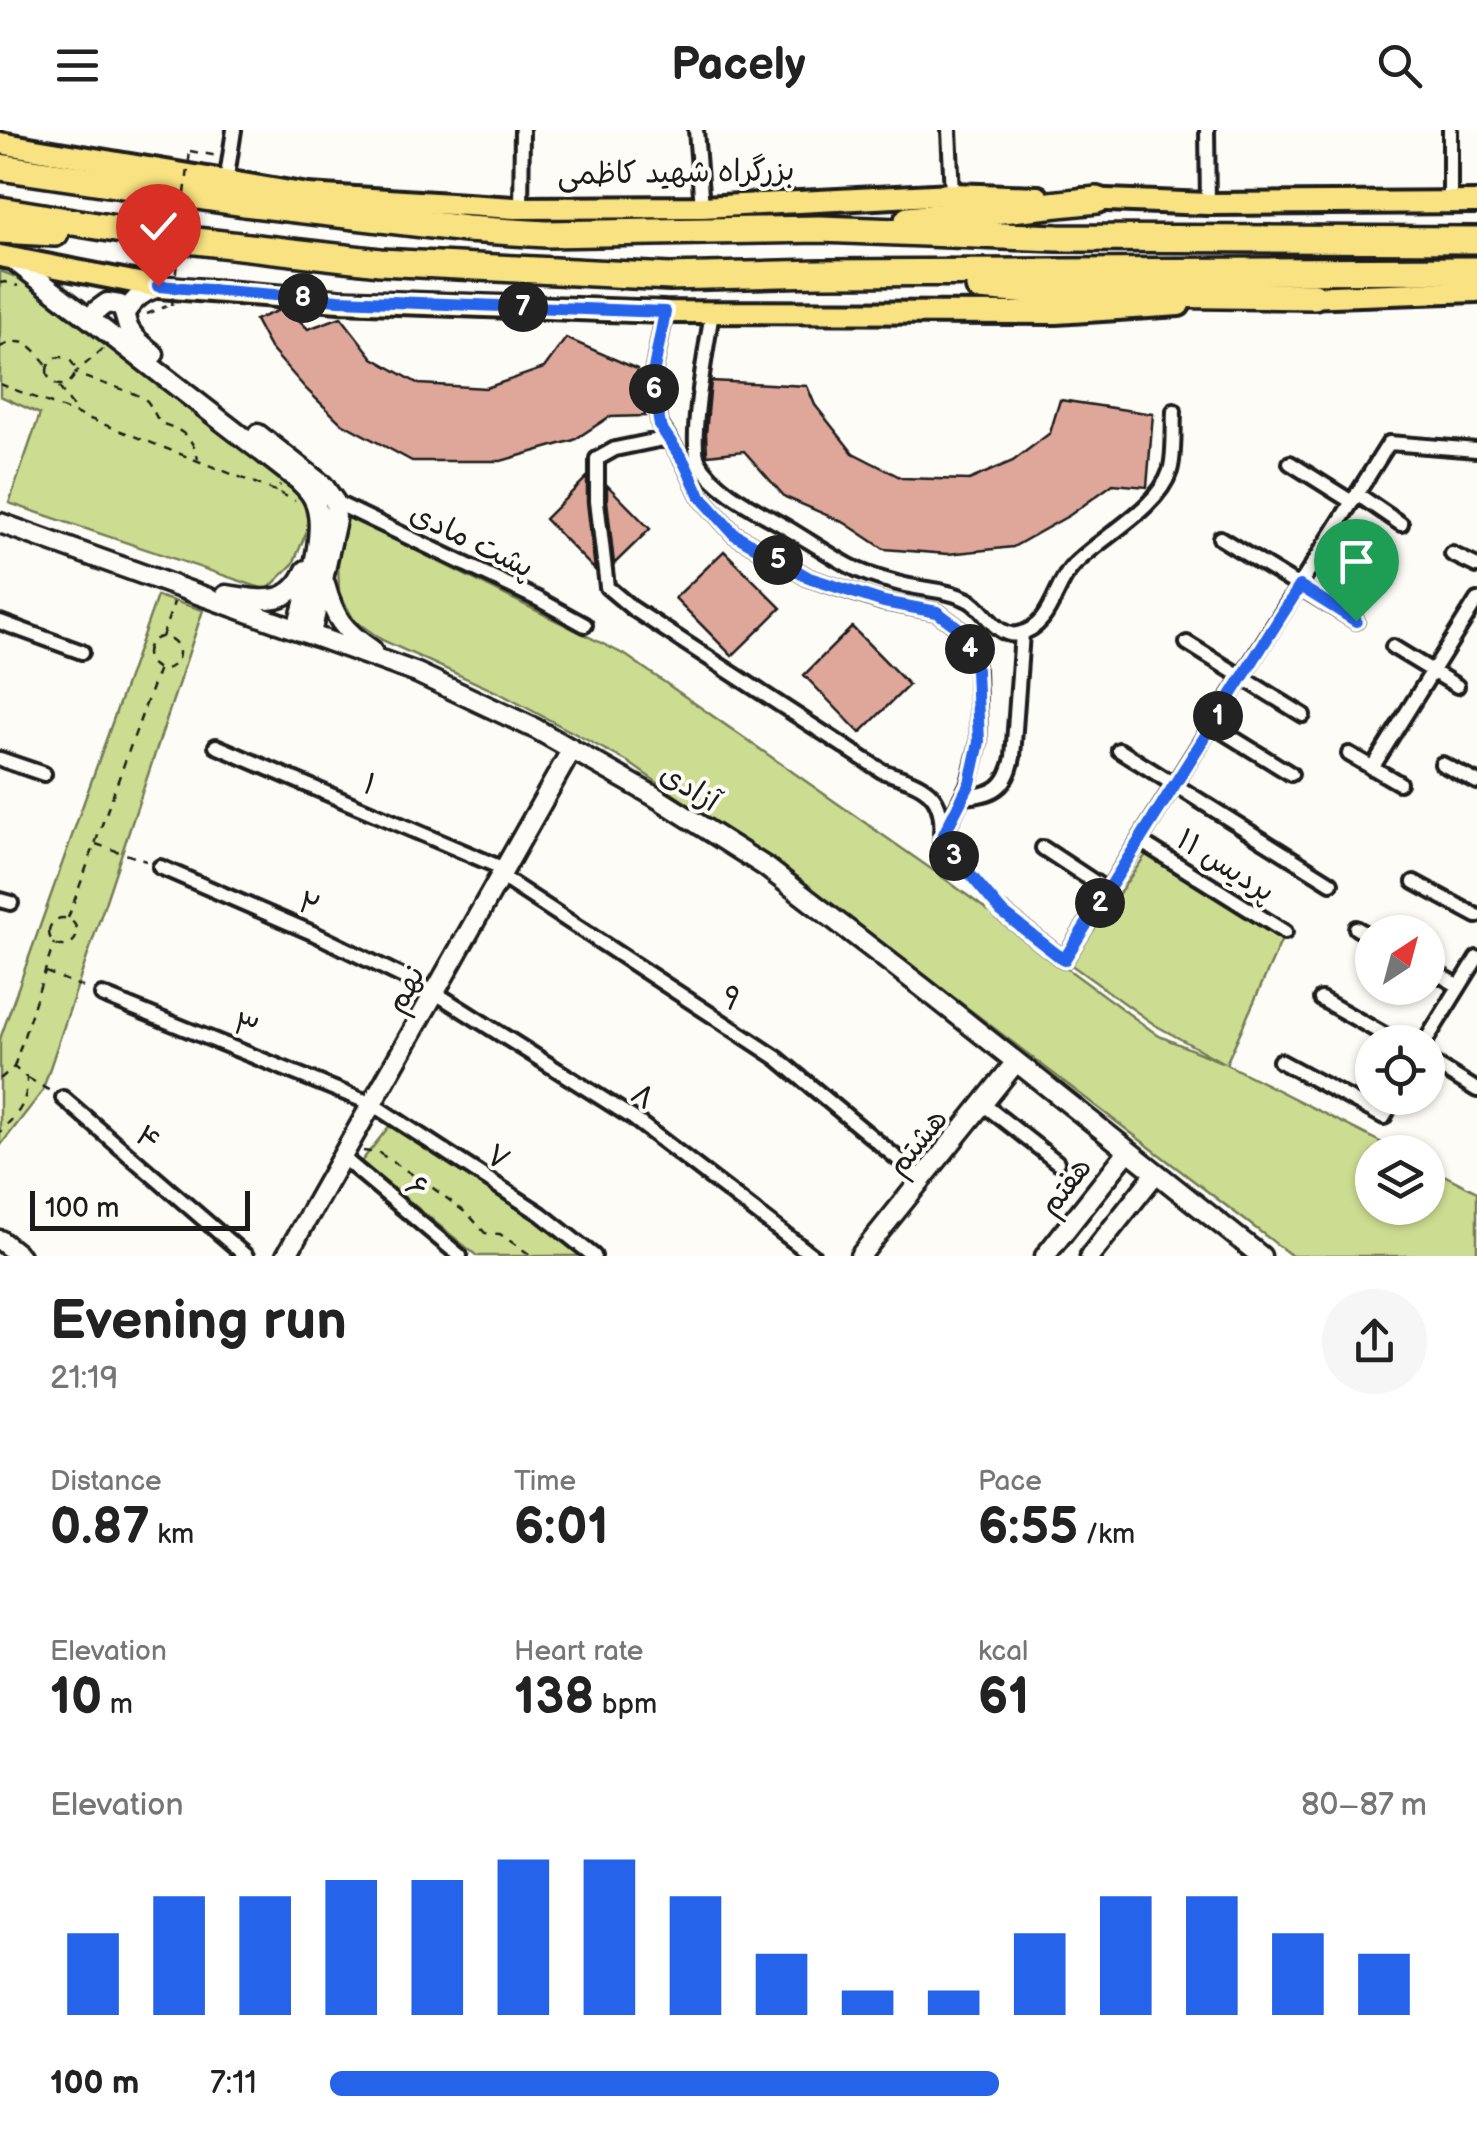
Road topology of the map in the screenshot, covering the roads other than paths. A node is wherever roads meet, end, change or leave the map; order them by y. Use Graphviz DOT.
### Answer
graph roads {
  1 [pos="234,130"];
  2 [pos="522,130"];
  3 [pos="696,130"];
  4 [pos="948,130"];
  5 [pos="1207,130"];
  6 [pos="1450,130"];
  7 [pos="0,143"];
  8 [pos="0,167"];
  9 [pos="226,183"];
  10 [pos="952,194"];
  11 [pos="332,197"];
  12 [pos="1097,200"];
  13 [pos="1477,202"];
  14 [pos="1450,203"];
  15 [pos="1208,204"];
  16 [pos="522,208"];
  17 [pos="702,208"];
  18 [pos="0,210"];
  19 [pos="466,229"];
  20 [pos="820,229"];
  21 [pos="0,230"];
  22 [pos="170,238"];
  23 [pos="1477,240"];
  24 [pos="6,257"];
  25 [pos="1477,270"];
  26 [pos="820,272"];
  27 [pos="158,286"];
  28 [pos="1477,291"];
  29 [pos="1314,296"];
  30 [pos="665,312"];
  31 [pos="712,312"];
  32 [pos="125,313"];
  33 [pos="92,321"];
  34 [pos="1174,411"];
  35 [pos="668,438"];
  36 [pos="1477,450"];
  37 [pos="1290,463"];
  38 [pos="1355,498"];
  39 [pos="335,502"];
  40 [pos="316,503"];
  41 [pos="0,524"];
  42 [pos="1402,524"];
  43 [pos="1220,538"];
  44 [pos="318,542"];
  45 [pos="1452,554"];
  46 [pos="1477,566"];
  47 [pos="324,577"];
  48 [pos="1300,586"];
  49 [pos="183,588"];
  50 [pos="1477,600"];
  51 [pos="1356,621"];
  52 [pos="0,622"];
  53 [pos="586,626"];
  54 [pos="304,632"];
  55 [pos="1022,634"];
  56 [pos="1187,643"];
  57 [pos="1393,647"];
  58 [pos="82,652"];
  59 [pos="1434,671"];
  60 [pos="416,673"];
  61 [pos="1243,676"];
  62 [pos="1456,686"];
  63 [pos="1304,715"];
  64 [pos="1212,725"];
  65 [pos="216,746"];
  66 [pos="572,749"];
  67 [pos="1119,750"];
  68 [pos="1349,754"];
  69 [pos="0,759"];
  70 [pos="1442,764"];
  71 [pos="1372,768"];
  72 [pos="44,774"];
  73 [pos="1291,774"];
  74 [pos="1477,782"];
  75 [pos="1399,783"];
  76 [pos="1174,786"];
  77 [pos="963,797"];
  78 [pos="1140,841"];
  79 [pos="1043,848"];
  80 [pos="160,867"];
  81 [pos="502,872"];
  82 [pos="1414,882"];
  83 [pos="1331,883"];
  84 [pos="1108,891"];
  85 [pos="1001,911"];
  86 [pos="1477,916"];
  87 [pos="1285,932"];
  88 [pos="1477,958"];
  89 [pos="1445,978"];
  90 [pos="1459,986"];
  91 [pos="434,992"];
  92 [pos="102,995"];
  93 [pos="1321,999"];
  94 [pos="1367,1025"];
  95 [pos="1435,1025"];
  96 [pos="1280,1061"];
  97 [pos="1016,1062"];
  98 [pos="1445,1070"];
  99 [pos="1477,1090"];
  100 [pos="63,1098"];
  101 [pos="1355,1101"];
  102 [pos="372,1104"];
  103 [pos="982,1104"];
  104 [pos="1128,1151"];
  105 [pos="344,1153"];
  106 [pos="1057,1162"];
  107 [pos="1156,1173"];
  108 [pos="922,1179"];
  109 [pos="0,1240"];
  110 [pos="20,1256"];
  111 [pos="246,1256"];
  112 [pos="286,1256"];
  113 [pos="460,1256"];
  114 [pos="594,1256"];
  115 [pos="813,1256"];
  116 [pos="860,1256"];
  117 [pos="1044,1256"];
  118 [pos="1090,1256"];
  119 [pos="1261,1256"];
  1 -- 9 [label="street"];
  2 -- 16 [label="street"];
  3 -- 17 [label="street"];
  4 -- 10 [label="street"];
  5 -- 15 [label="street"];
  6 -- 14 [label="street"];
  7 -- 9 [label="main road, بزرگراه شهید کاظمی"];
  8 -- 19 [label="highway, بزرگراه شهید کاظمی"];
  9 -- 11 [label="main road, بزرگراه شهید کاظمی"];
  10 -- 12 [label="main road, بزرگراه شهید کاظمی"];
  10 -- 17 [label="main road, بزرگراه شهید کاظمی"];
  11 -- 16 [label="main road, بزرگراه شهید کاظمی"];
  11 -- 19 [label="highway"];
  12 -- 15 [label="main road, بزرگراه شهید کاظمی"];
  12 -- 20 [label="highway"];
  13 -- 14 [label="main road, بزرگراه شهید کاظمی"];
  14 -- 15 [label="main road, بزرگراه شهید کاظمی"];
  16 -- 17 [label="main road, بزرگراه شهید کاظمی"];
  18 -- 22 [label="highway"];
  19 -- 20 [label="highway, بزرگراه شهید کاظمی"];
  20 -- 23 [label="highway, بزرگراه شهید کاظمی"];
  21 -- 22 [label="highway"];
  22 -- 26 [label="highway"];
  24 -- 27 [label="main road"];
  24 -- 33 [label="street"];
  25 -- 26 [label="highway"];
  26 -- 29 [label="highway"];
  27 -- 30 [label="main road"];
  27 -- 32 [label="street"];
  28 -- 29 [label="main road"];
  29 -- 31 [label="main road"];
  30 -- 31 [label="main road"];
  30 -- 35 [label="street"];
  31 -- 55 [label="street"];
  32 -- 33 [label="street"];
  32 -- 39 [label="street"];
  33 -- 40 [label="street"];
  34 -- 55 [label="street"];
  35 -- 77 [label="street"];
  35 -- 77 [label="street"];
  36 -- 38 [label="street"];
  37 -- 38 [label="street"];
  38 -- 42 [label="street"];
  38 -- 48 [label="street"];
  39 -- 40 [label="street"];
  39 -- 47 [label="street"];
  39 -- 53 [label="street, پشت مادی"];
  40 -- 44 [label="street"];
  41 -- 49 [label="street, آزادی"];
  43 -- 48 [label="street"];
  44 -- 49 [label="street"];
  44 -- 54 [label="street"];
  45 -- 46 [label="street"];
  47 -- 54 [label="street"];
  47 -- 60 [label="street"];
  48 -- 51 [label="street"];
  48 -- 61 [label="street"];
  49 -- 54 [label="street, آزادی"];
  50 -- 59 [label="street"];
  52 -- 58 [label="street"];
  54 -- 60 [label="street, آزادی"];
  55 -- 77 [label="street"];
  56 -- 61 [label="street"];
  57 -- 59 [label="street"];
  59 -- 62 [label="street"];
  59 -- 71 [label="street"];
  60 -- 66 [label="street, آزادی"];
  61 -- 63 [label="street"];
  61 -- 64 [label="street"];
  64 -- 73 [label="street"];
  64 -- 76 [label="street"];
  65 -- 81 [label="street, ۱"];
  66 -- 81 [label="street, نهم"];
  66 -- 97 [label="street, آزادی"];
  67 -- 76 [label="street"];
  68 -- 71 [label="street"];
  69 -- 72 [label="street"];
  70 -- 74 [label="street"];
  71 -- 75 [label="street"];
  76 -- 78 [label="street"];
  76 -- 83 [label="street"];
  78 -- 84 [label="street"];
  78 -- 87 [label="street, پردیس ۱۱"];
  79 -- 84 [label="street"];
  80 -- 91 [label="street, ۲"];
  81 -- 91 [label="street, نهم"];
  81 -- 108 [label="street, ۹"];
  82 -- 86 [label="street"];
  84 -- 85 [label="street"];
  88 -- 90 [label="street"];
  89 -- 90 [label="street"];
  90 -- 95 [label="street"];
  91 -- 102 [label="street, نهم"];
  91 -- 115 [label="street, ۸"];
  92 -- 102 [label="street, ۳"];
  93 -- 94 [label="street"];
  96 -- 101 [label="street"];
  97 -- 103 [label="street, هشتم"];
  97 -- 104 [label="street, آزادی"];
  98 -- 99 [label="street"];
  100 -- 111 [label="street, ۴"];
  102 -- 105 [label="street, نهم"];
  102 -- 114 [label="street, ۷"];
  103 -- 106 [label="street"];
  103 -- 108 [label="street, هشتم"];
  104 -- 107 [label="street, آزادی"];
  104 -- 117 [label="street, هفتم"];
  105 -- 112 [label="street, نهم"];
  105 -- 113 [label="street, ۶"];
  107 -- 118 [label="street, هفتم"];
  107 -- 119 [label="street, آزادی"];
  108 -- 116 [label="street, هشتم"];
  109 -- 110 [label="street"];
}
